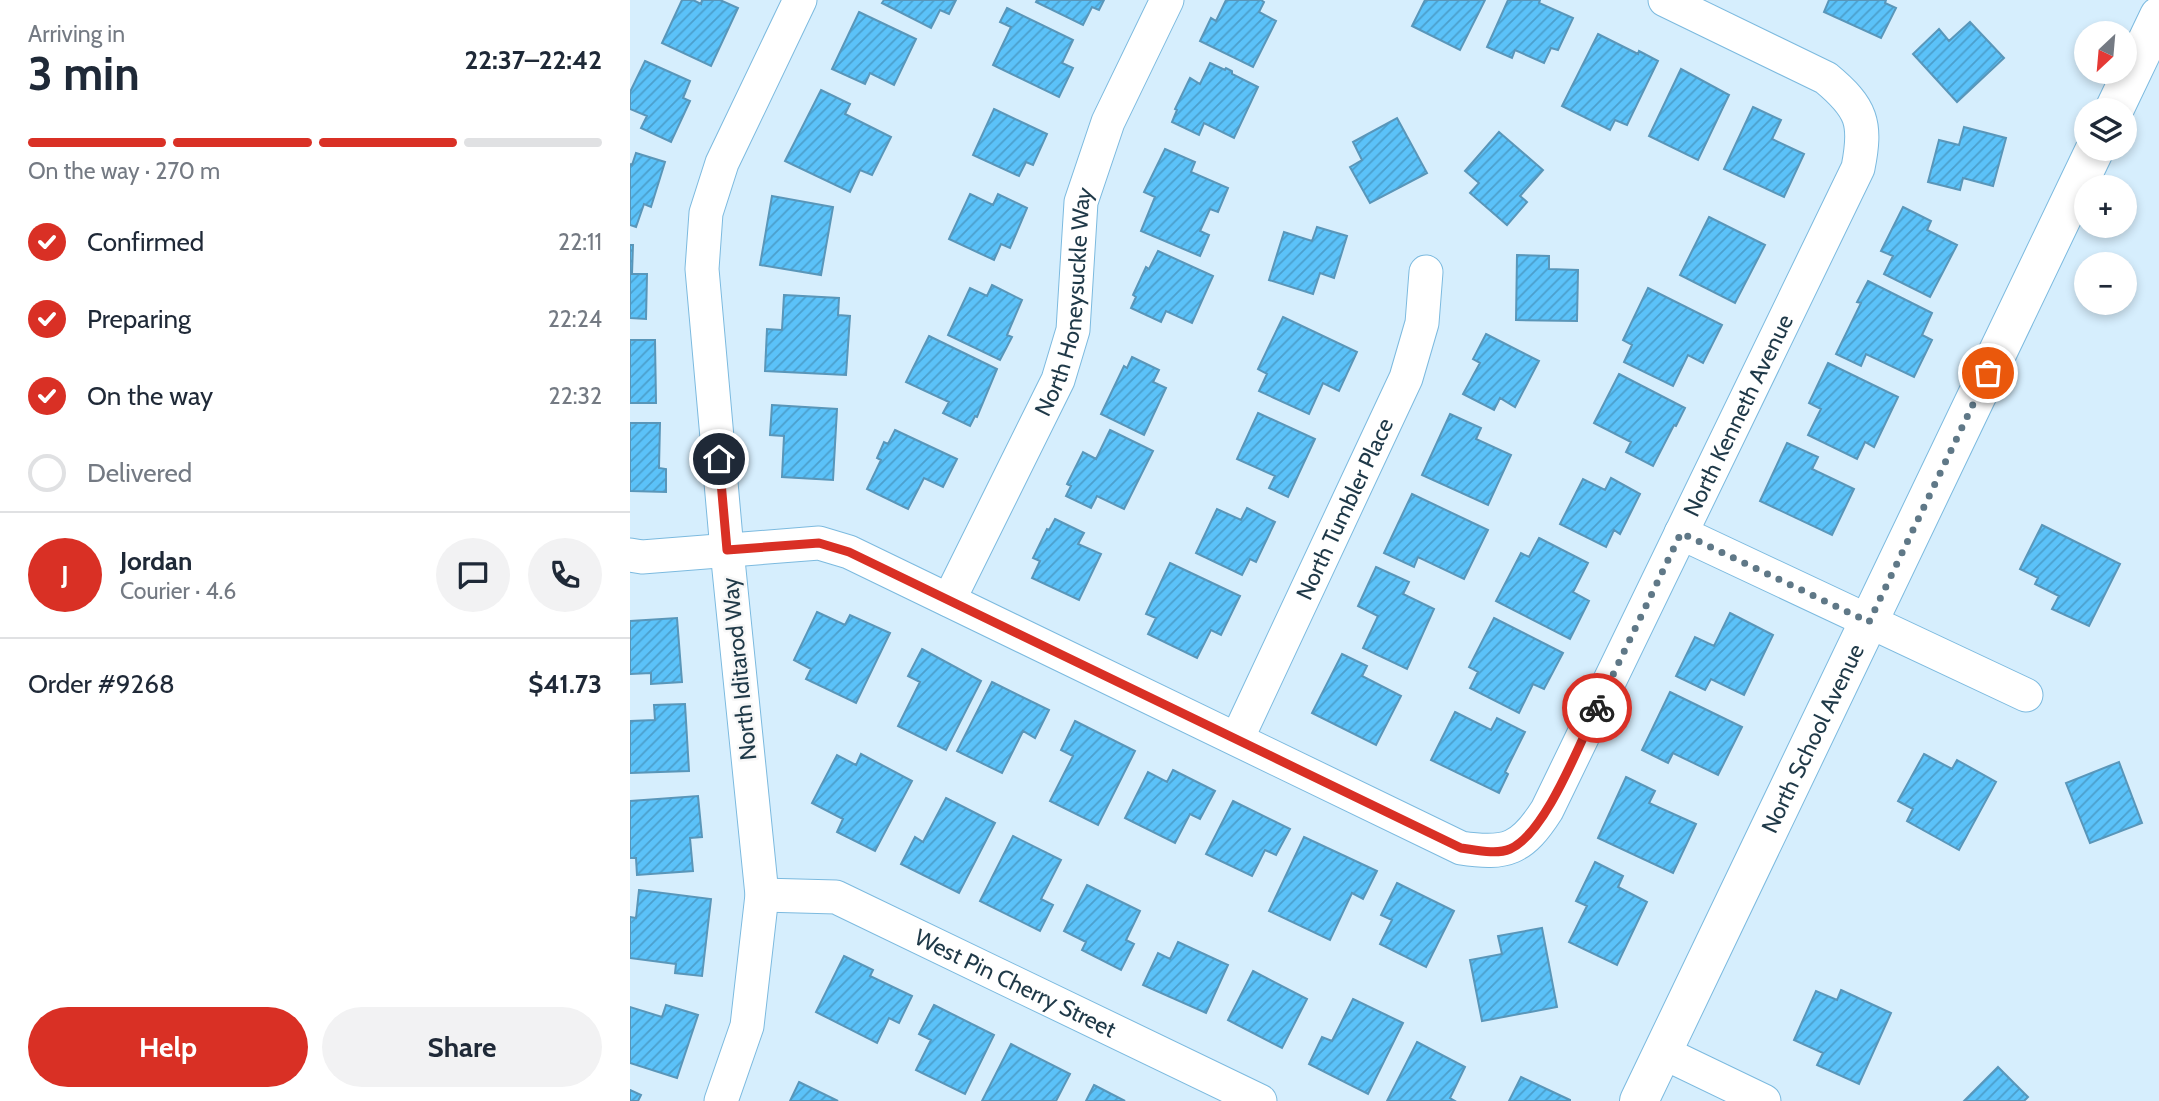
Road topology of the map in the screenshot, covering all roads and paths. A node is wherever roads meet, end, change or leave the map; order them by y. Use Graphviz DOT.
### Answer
graph roads {
  1 [pos="800,0"];
  2 [pos="1167,0"];
  3 [pos="1665,0"];
  4 [pos="2159,16"];
  5 [pos="2120,98"];
  6 [pos="2089,161"];
  7 [pos="1426,272"];
  8 [pos="1681,533"];
  9 [pos="727,550"];
  10 [pos="630,555"];
  11 [pos="949,600"];
  12 [pos="1869,622"];
  13 [pos="2026,695"];
  14 [pos="1237,738"];
  15 [pos="762,895"];
  16 [pos="1662,1052"];
  17 [pos="721,1101"];
  18 [pos="1260,1101"];
  19 [pos="1639,1101"];
  20 [pos="1764,1101"];
  1 -- 9 [label="street, North Iditarod Way"];
  2 -- 11 [label="street, North Honeysuckle Way"];
  3 -- 8 [label="street, North Kenneth Avenue"];
  4 -- 5 [label="street"];
  6 -- 12 [label="street, North School Avenue"];
  7 -- 14 [label="street, North Tumbler Place"];
  8 -- 12 [label="street"];
  8 -- 14 [label="street, North Kenneth Avenue"];
  9 -- 10 [label="street"];
  9 -- 11 [label="street"];
  9 -- 15 [label="street, North Iditarod Way"];
  11 -- 14 [label="street"];
  12 -- 13 [label="street"];
  12 -- 16 [label="street, North School Avenue"];
  15 -- 17 [label="street, North Iditarod Way"];
  15 -- 18 [label="street, West Pin Cherry Street"];
  16 -- 19 [label="street, North School Avenue"];
  16 -- 20 [label="street"];
}
